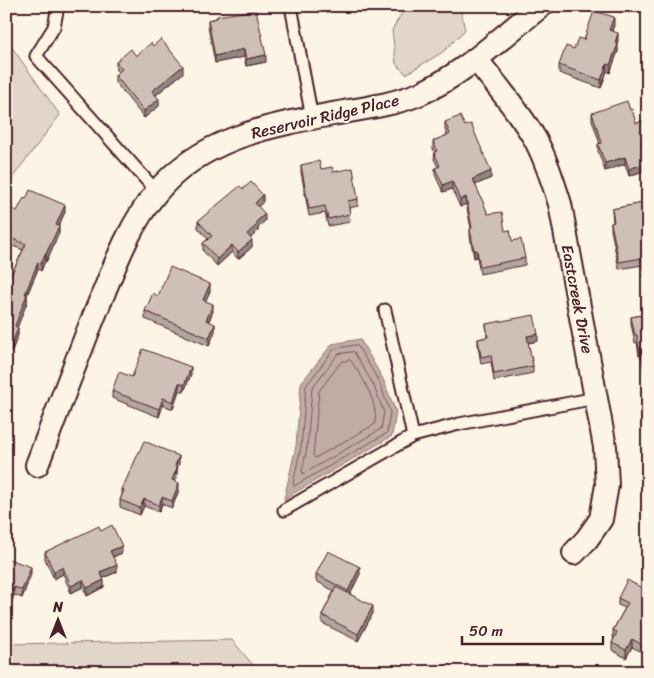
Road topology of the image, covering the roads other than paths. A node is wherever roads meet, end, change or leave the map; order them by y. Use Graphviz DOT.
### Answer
graph roads {
  1 [pos="58,6"];
  2 [pos="290,6"];
  3 [pos="541,6"];
  4 [pos="476,59"];
  5 [pos="312,118"];
  6 [pos="157,192"];
  7 [pos="385,310"];
  8 [pos="596,398"];
  9 [pos="413,436"];
  10 [pos="37,465"];
  11 [pos="284,510"];
  12 [pos="574,553"];
  1 -- 6 [label="lane"];
  2 -- 5 [label="lane"];
  3 -- 4 [label="street, Reservoir Ridge Place"];
  4 -- 5 [label="street, Reservoir Ridge Place"];
  4 -- 8 [label="street, Eastcreek Drive"];
  5 -- 6 [label="street, Reservoir Ridge Place"];
  6 -- 10 [label="street, Reservoir Ridge Place"];
  7 -- 9 [label="lane"];
  8 -- 9 [label="lane"];
  8 -- 12 [label="street, Eastcreek Drive"];
  9 -- 11 [label="lane"];
}
